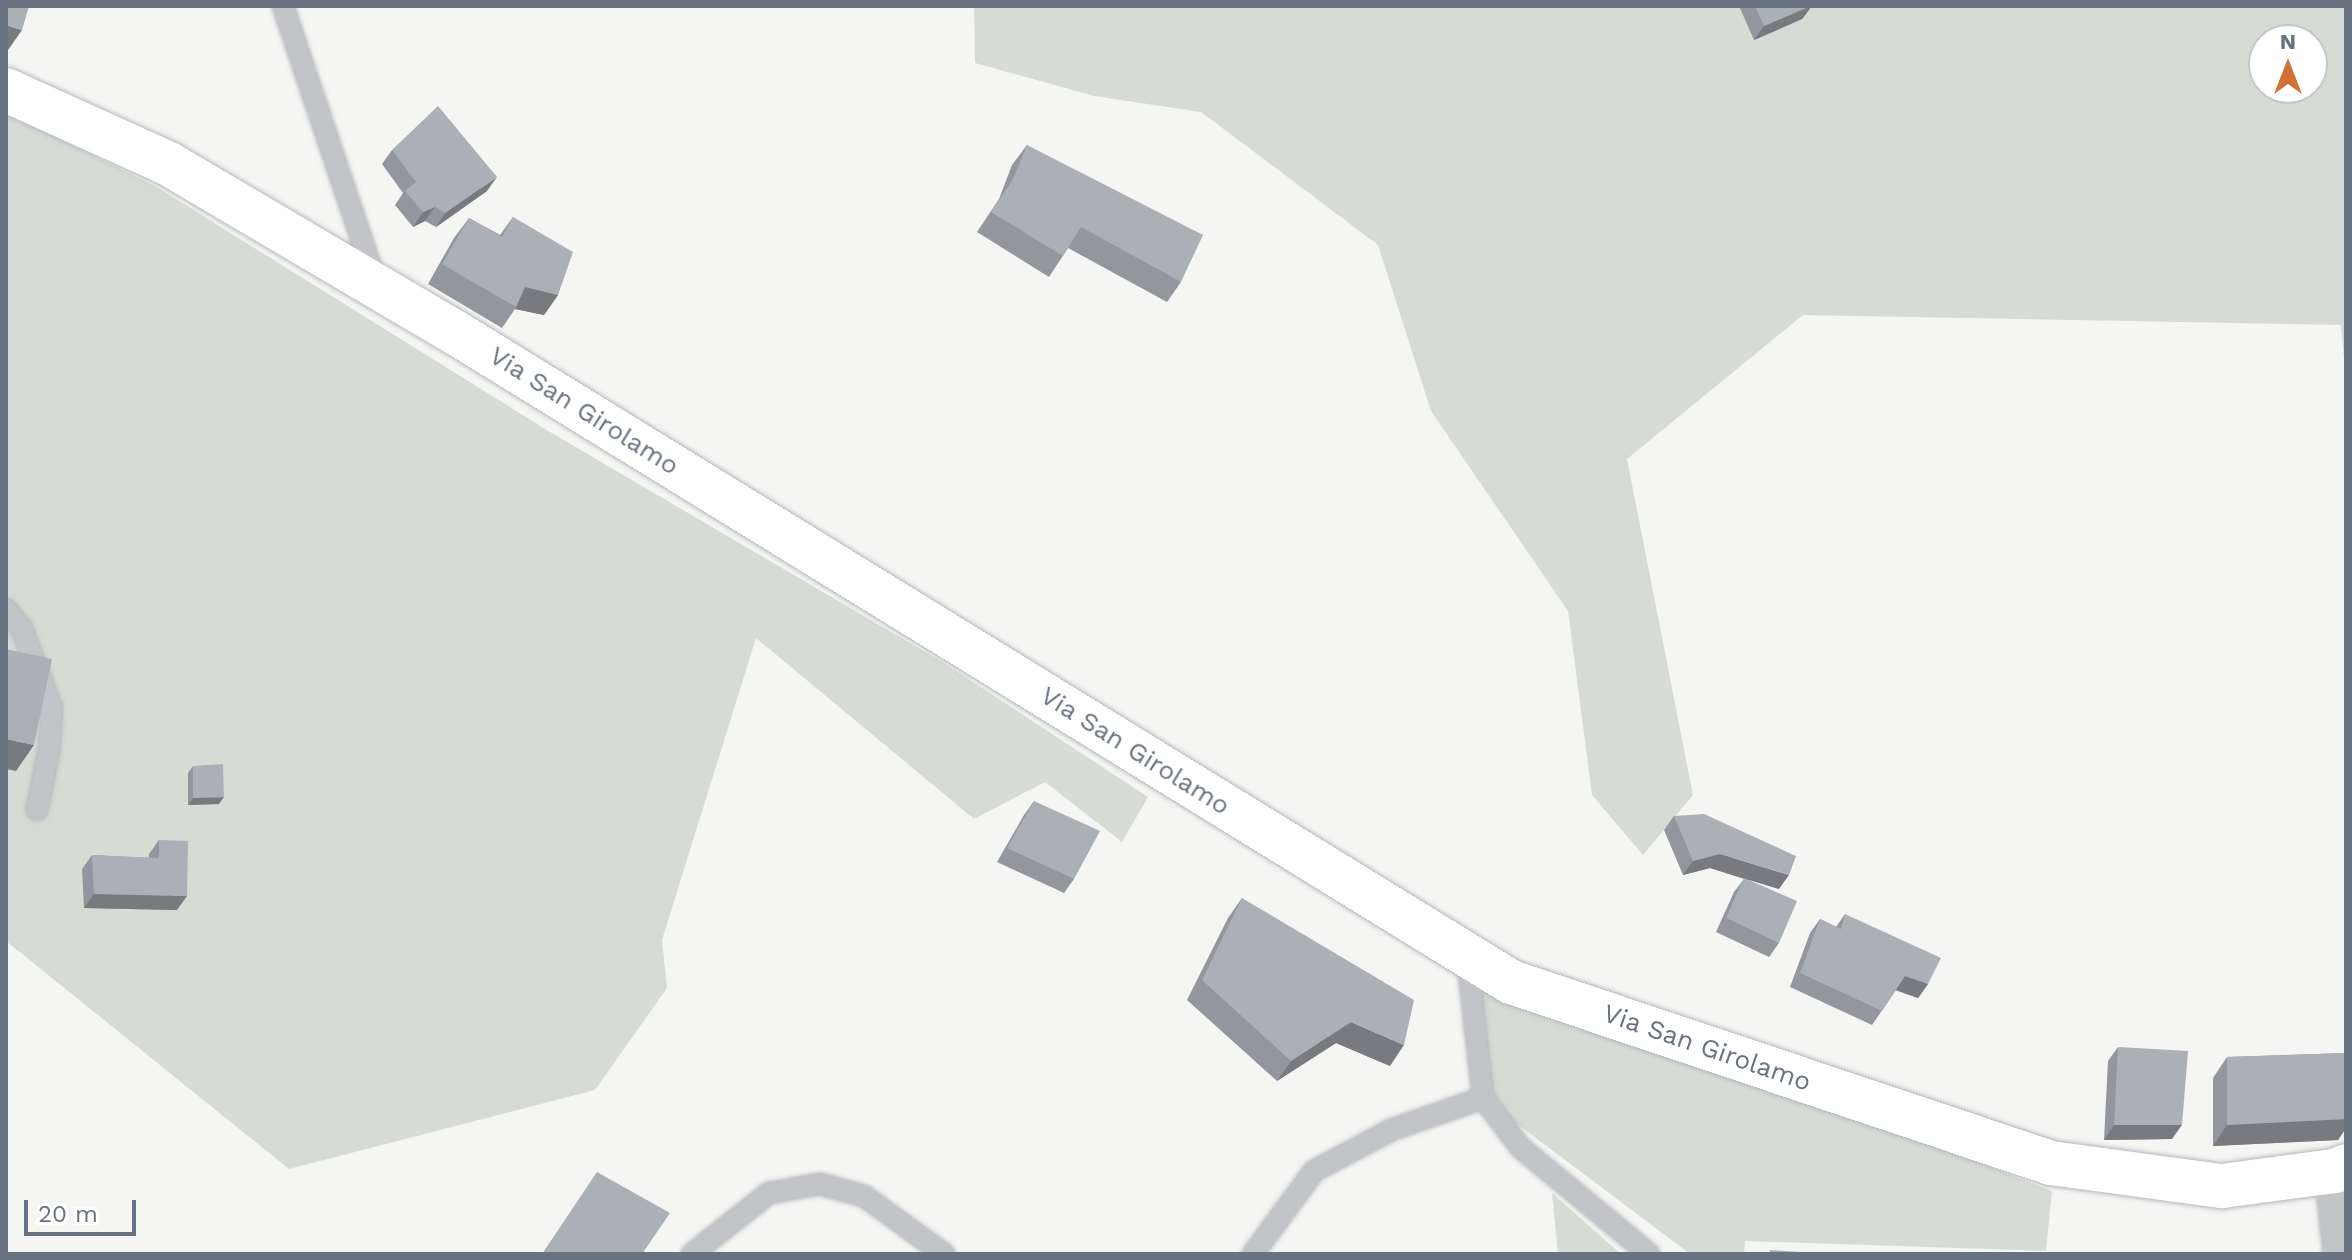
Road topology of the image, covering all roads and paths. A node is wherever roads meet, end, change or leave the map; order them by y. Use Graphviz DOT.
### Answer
graph roads {
  1 [pos="283,6"];
  2 [pos="6,90"];
  3 [pos="377,287"];
  4 [pos="6,609"];
  5 [pos="37,810"];
  6 [pos="1467,955"];
  7 [pos="1483,1098"];
  8 [pos="2341,1168"];
  9 [pos="692,1254"];
  10 [pos="944,1254"];
  11 [pos="1253,1254"];
  12 [pos="1649,1254"];
  13 [pos="2344,1254"];
  1 -- 3 [label="lane"];
  2 -- 3 [label="street, Via San Girolamo"];
  3 -- 6 [label="street, Via San Girolamo"];
  4 -- 5 [label="lane"];
  6 -- 7 [label="lane"];
  6 -- 8 [label="street, Via San Girolamo"];
  7 -- 11 [label="lane"];
  7 -- 12 [label="lane"];
  8 -- 13 [label="street"];
  9 -- 10 [label="lane"];
}
